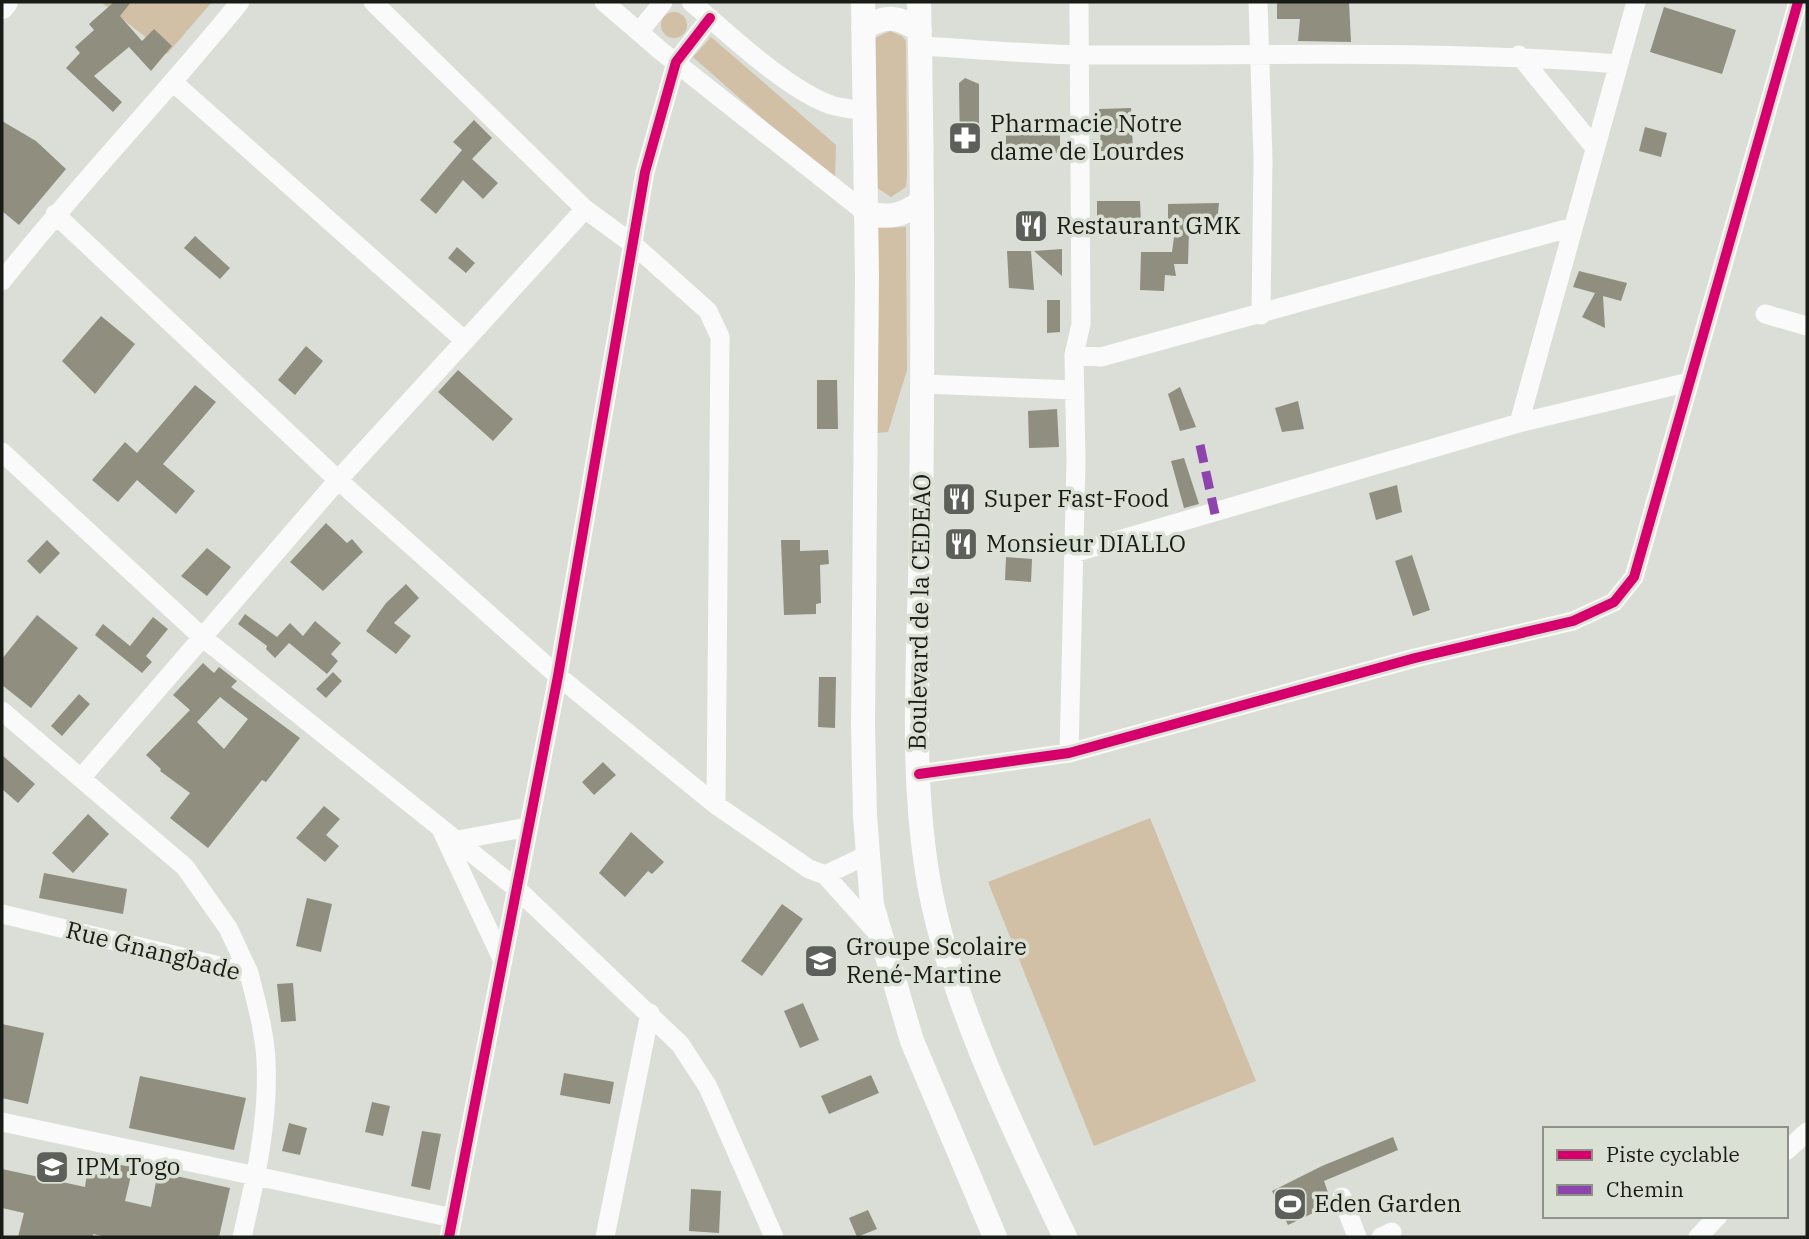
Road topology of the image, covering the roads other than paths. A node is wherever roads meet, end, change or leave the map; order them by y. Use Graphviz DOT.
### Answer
graph roads {
  1 [pos="6,2"];
  2 [pos="240,2"];
  3 [pos="373,2"];
  4 [pos="604,2"];
  5 [pos="663,2"];
  6 [pos="691,2"];
  7 [pos="863,2"];
  8 [pos="919,2"];
  9 [pos="1079,2"];
  10 [pos="1258,2"];
  11 [pos="1636,2"];
  12 [pos="1798,2"];
  13 [pos="2,7"];
  14 [pos="710,18"];
  15 [pos="863,29"];
  16 [pos="639,32"];
  17 [pos="920,38"];
  18 [pos="1258,52"];
  19 [pos="1079,55"];
  20 [pos="1520,55"];
  21 [pos="676,62"];
  22 [pos="1618,64"];
  23 [pos="174,83"];
  24 [pos="863,111"];
  25 [pos="1595,148"];
  26 [pos="921,202"];
  27 [pos="585,209"];
  28 [pos="865,212"];
  29 [pos="55,214"];
  30 [pos="1573,227"];
  31 [pos="634,245"];
  32 [pos="2,281"];
  33 [pos="1765,314"];
  34 [pos="1261,315"];
  35 [pos="1807,326"];
  36 [pos="464,340"];
  37 [pos="1074,355"];
  38 [pos="1689,382"];
  39 [pos="923,384"];
  40 [pos="1075,390"];
  41 [pos="1519,423"];
  42 [pos="2,452"];
  43 [pos="338,480"];
  44 [pos="1074,553"];
  45 [pos="202,637"];
  46 [pos="558,676"];
  47 [pos="2,711"];
  48 [pos="1069,752"];
  49 [pos="919,774"];
  50 [pos="81,778"];
  51 [pos="716,805"];
  52 [pos="439,826"];
  53 [pos="528,827"];
  54 [pos="458,840"];
  55 [pos="867,855"];
  56 [pos="825,875"];
  57 [pos="517,889"];
  58 [pos="2,914"];
  59 [pos="880,935"];
  60 [pos="503,961"];
  61 [pos="249,973"];
  62 [pos="650,1013"];
  63 [pos="2,1122"];
  64 [pos="1807,1132"];
  65 [pos="1788,1150"];
  66 [pos="256,1176"];
  67 [pos="1342,1197"];
  68 [pos="1716,1218"];
  69 [pos="451,1228"];
  70 [pos="242,1237"];
  71 [pos="605,1237"];
  72 [pos="774,1237"];
  73 [pos="995,1237"];
  74 [pos="1065,1237"];
  75 [pos="1357,1237"];
  76 [pos="1698,1237"];
  1 -- 13 [label="main road"];
  2 -- 23 [label="street"];
  3 -- 27 [label="street"];
  4 -- 16 [label="street"];
  5 -- 16 [label="street"];
  6 -- 14 [label="street"];
  7 -- 15 [label="main road"];
  8 -- 17 [label="main road, Boulevard de la CEDEAO"];
  9 -- 19 [label="street"];
  10 -- 18 [label="street"];
  11 -- 22 [label="street"];
  12 -- 38 [label="street"];
  14 -- 21 [label="street"];
  14 -- 24 [label="street"];
  15 -- 17 [label="main road"];
  15 -- 24 [label="main road"];
  16 -- 21 [label="street"];
  17 -- 19 [label="street"];
  17 -- 26 [label="main road, Boulevard de la CEDEAO"];
  18 -- 19 [label="street"];
  18 -- 20 [label="street"];
  18 -- 34 [label="street"];
  19 -- 37 [label="street"];
  20 -- 22 [label="street"];
  20 -- 25 [label="street"];
  21 -- 28 [label="street"];
  21 -- 31 [label="street"];
  22 -- 25 [label="street"];
  23 -- 29 [label="street"];
  23 -- 36 [label="street"];
  24 -- 28 [label="main road"];
  25 -- 30 [label="street"];
  26 -- 28 [label="main road"];
  26 -- 39 [label="main road, Boulevard de la CEDEAO"];
  27 -- 31 [label="street"];
  27 -- 36 [label="street"];
  28 -- 55 [label="main road"];
  29 -- 32 [label="street"];
  29 -- 43 [label="street"];
  30 -- 34 [label="street"];
  30 -- 41 [label="street"];
  31 -- 46 [label="street"];
  31 -- 51 [label="street"];
  33 -- 35 [label="street"];
  34 -- 37 [label="street"];
  36 -- 43 [label="street"];
  37 -- 40 [label="street"];
  38 -- 41 [label="street"];
  38 -- 48 [label="street"];
  39 -- 40 [label="street"];
  39 -- 49 [label="main road, Boulevard de la CEDEAO"];
  40 -- 44 [label="street"];
  41 -- 44 [label="street"];
  42 -- 45 [label="street"];
  43 -- 45 [label="street"];
  43 -- 46 [label="street"];
  44 -- 48 [label="street"];
  45 -- 50 [label="street"];
  45 -- 52 [label="street"];
  46 -- 51 [label="street"];
  46 -- 53 [label="street"];
  47 -- 50 [label="street"];
  48 -- 49 [label="street"];
  49 -- 74 [label="main road, Boulevard de la CEDEAO"];
  50 -- 61 [label="street"];
  51 -- 56 [label="street"];
  52 -- 54 [label="street"];
  52 -- 60 [label="street"];
  53 -- 54 [label="street"];
  53 -- 57 [label="street"];
  54 -- 57 [label="street"];
  55 -- 56 [label="street"];
  55 -- 59 [label="main road"];
  56 -- 59 [label="street"];
  57 -- 60 [label="street"];
  57 -- 62 [label="street"];
  58 -- 61 [label="street, Rue Gnangbade"];
  59 -- 73 [label="main road"];
  60 -- 69 [label="street"];
  61 -- 66 [label="street, Rue Gnangbade"];
  62 -- 71 [label="street"];
  62 -- 72 [label="street"];
  63 -- 66 [label="street"];
  64 -- 65 [label="street"];
  66 -- 69 [label="street"];
  66 -- 70 [label="street, Rue Gnangbade"];
  67 -- 75 [label="street"];
  68 -- 76 [label="street"];
}
